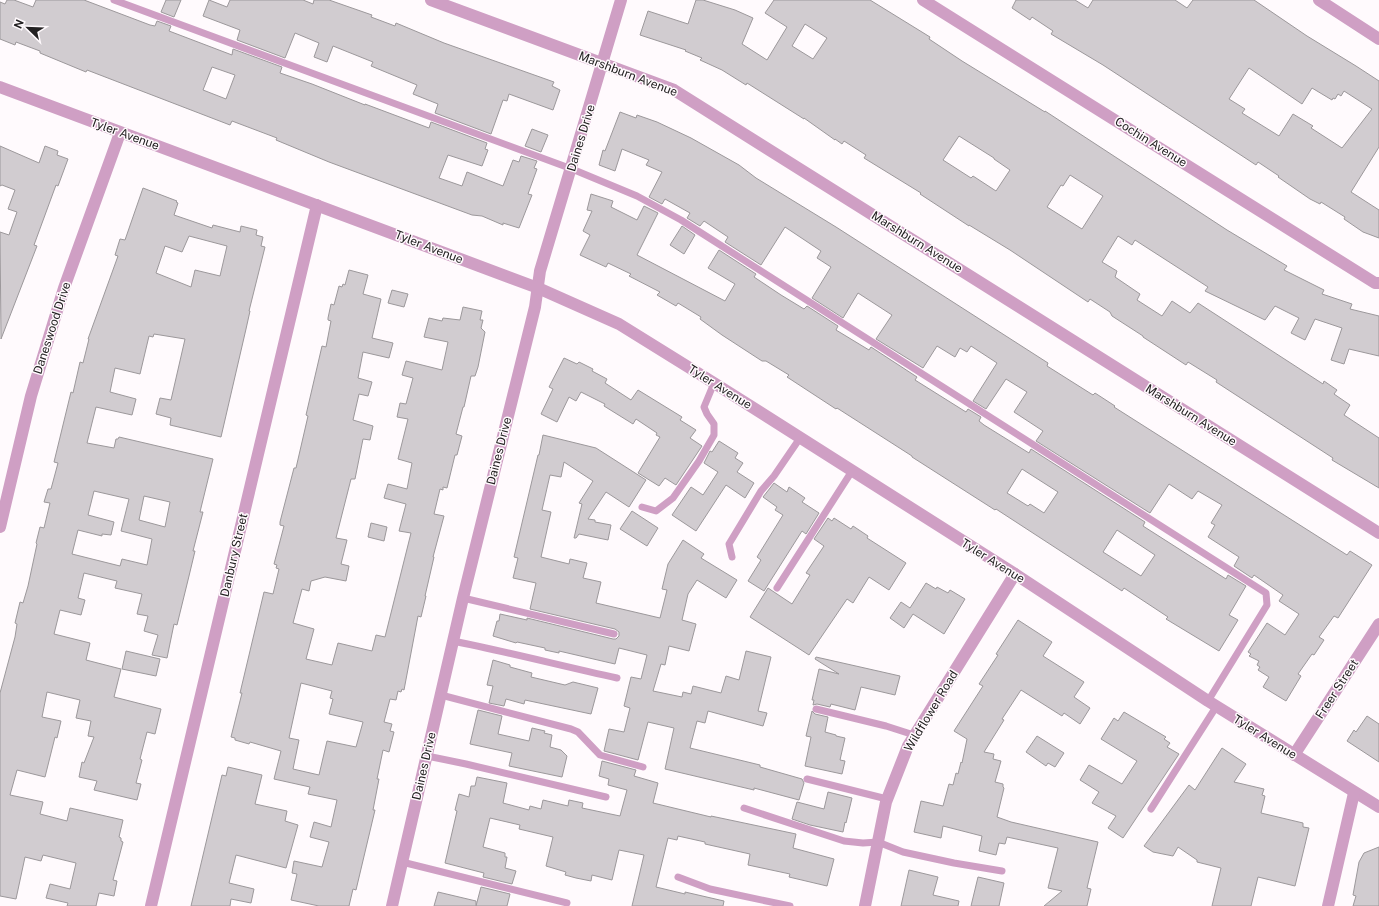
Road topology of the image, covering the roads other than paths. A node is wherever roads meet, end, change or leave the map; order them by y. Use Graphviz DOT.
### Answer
graph roads {
  1 [pos="114,0"];
  2 [pos="431,0"];
  3 [pos="621,0"];
  4 [pos="923,0"];
  5 [pos="1319,0"];
  6 [pos="1379,39"];
  7 [pos="603,64"];
  8 [pos="0,87"];
  9 [pos="120,133"];
  10 [pos="572,169"];
  11 [pos="317,204"];
  12 [pos="1379,283"];
  13 [pos="538,288"];
  14 [pos="714,383"];
  15 [pos="800,438"];
  16 [pos="852,471"];
  17 [pos="642,507"];
  18 [pos="0,527"];
  19 [pos="1379,533"];
  20 [pos="732,557"];
  21 [pos="1015,574"];
  22 [pos="777,588"];
  23 [pos="463,598"];
  24 [pos="1379,624"];
  25 [pos="614,634"];
  26 [pos="453,641"];
  27 [pos="617,678"];
  28 [pos="441,695"];
  29 [pos="1212,704"];
  30 [pos="816,709"];
  31 [pos="914,735"];
  32 [pos="1294,755"];
  33 [pos="426,756"];
  34 [pos="643,767"];
  35 [pos="807,779"];
  36 [pos="1354,793"];
  37 [pos="606,797"];
  38 [pos="888,799"];
  39 [pos="744,808"];
  40 [pos="1379,808"];
  41 [pos="1151,809"];
  42 [pos="878,842"];
  43 [pos="402,862"];
  44 [pos="1002,871"];
  45 [pos="678,877"];
  46 [pos="567,903"];
  47 [pos="151,906"];
  48 [pos="392,906"];
  49 [pos="790,906"];
  50 [pos="865,906"];
  51 [pos="1328,906"];
  1 -- 10 [label="lane"];
  2 -- 7 [label="street, Marshburn Avenue"];
  3 -- 7 [label="street, Daines Drive"];
  4 -- 12 [label="street, Cochin Avenue"];
  5 -- 6 [label="street"];
  7 -- 10 [label="street, Daines Drive"];
  7 -- 19 [label="street, Marshburn Avenue"];
  8 -- 9 [label="street, Tyler Avenue"];
  9 -- 11 [label="street, Tyler Avenue"];
  9 -- 18 [label="street, Daneswood Drive"];
  10 -- 13 [label="street, Daines Drive"];
  10 -- 29 [label="lane"];
  11 -- 13 [label="street, Tyler Avenue"];
  11 -- 47 [label="street, Danbury Street"];
  13 -- 14 [label="street, Tyler Avenue"];
  13 -- 23 [label="street, Daines Drive"];
  14 -- 15 [label="street, Tyler Avenue"];
  14 -- 17 [label="lane"];
  15 -- 16 [label="street, Tyler Avenue"];
  15 -- 20 [label="lane"];
  16 -- 21 [label="street, Tyler Avenue"];
  16 -- 22 [label="lane"];
  21 -- 29 [label="street, Tyler Avenue"];
  21 -- 31 [label="street, Wildflower Road"];
  23 -- 25 [label="lane"];
  23 -- 26 [label="street, Daines Drive"];
  24 -- 32 [label="street, Freer Street"];
  26 -- 27 [label="lane"];
  26 -- 28 [label="street, Daines Drive"];
  28 -- 33 [label="street, Daines Drive"];
  28 -- 34 [label="lane"];
  29 -- 32 [label="street, Tyler Avenue"];
  29 -- 41 [label="lane"];
  30 -- 31 [label="lane"];
  31 -- 38 [label="street, Wildflower Road"];
  32 -- 36 [label="street, Tyler Avenue"];
  33 -- 37 [label="lane"];
  33 -- 43 [label="street, Daines Drive"];
  35 -- 38 [label="lane"];
  36 -- 40 [label="street, Tyler Avenue"];
  36 -- 51 [label="street"];
  38 -- 42 [label="street, Wildflower Road"];
  39 -- 42 [label="lane"];
  42 -- 44 [label="lane"];
  42 -- 50 [label="street, Wildflower Road"];
  43 -- 46 [label="lane"];
  43 -- 48 [label="street, Daines Drive"];
  45 -- 49 [label="lane"];
}
